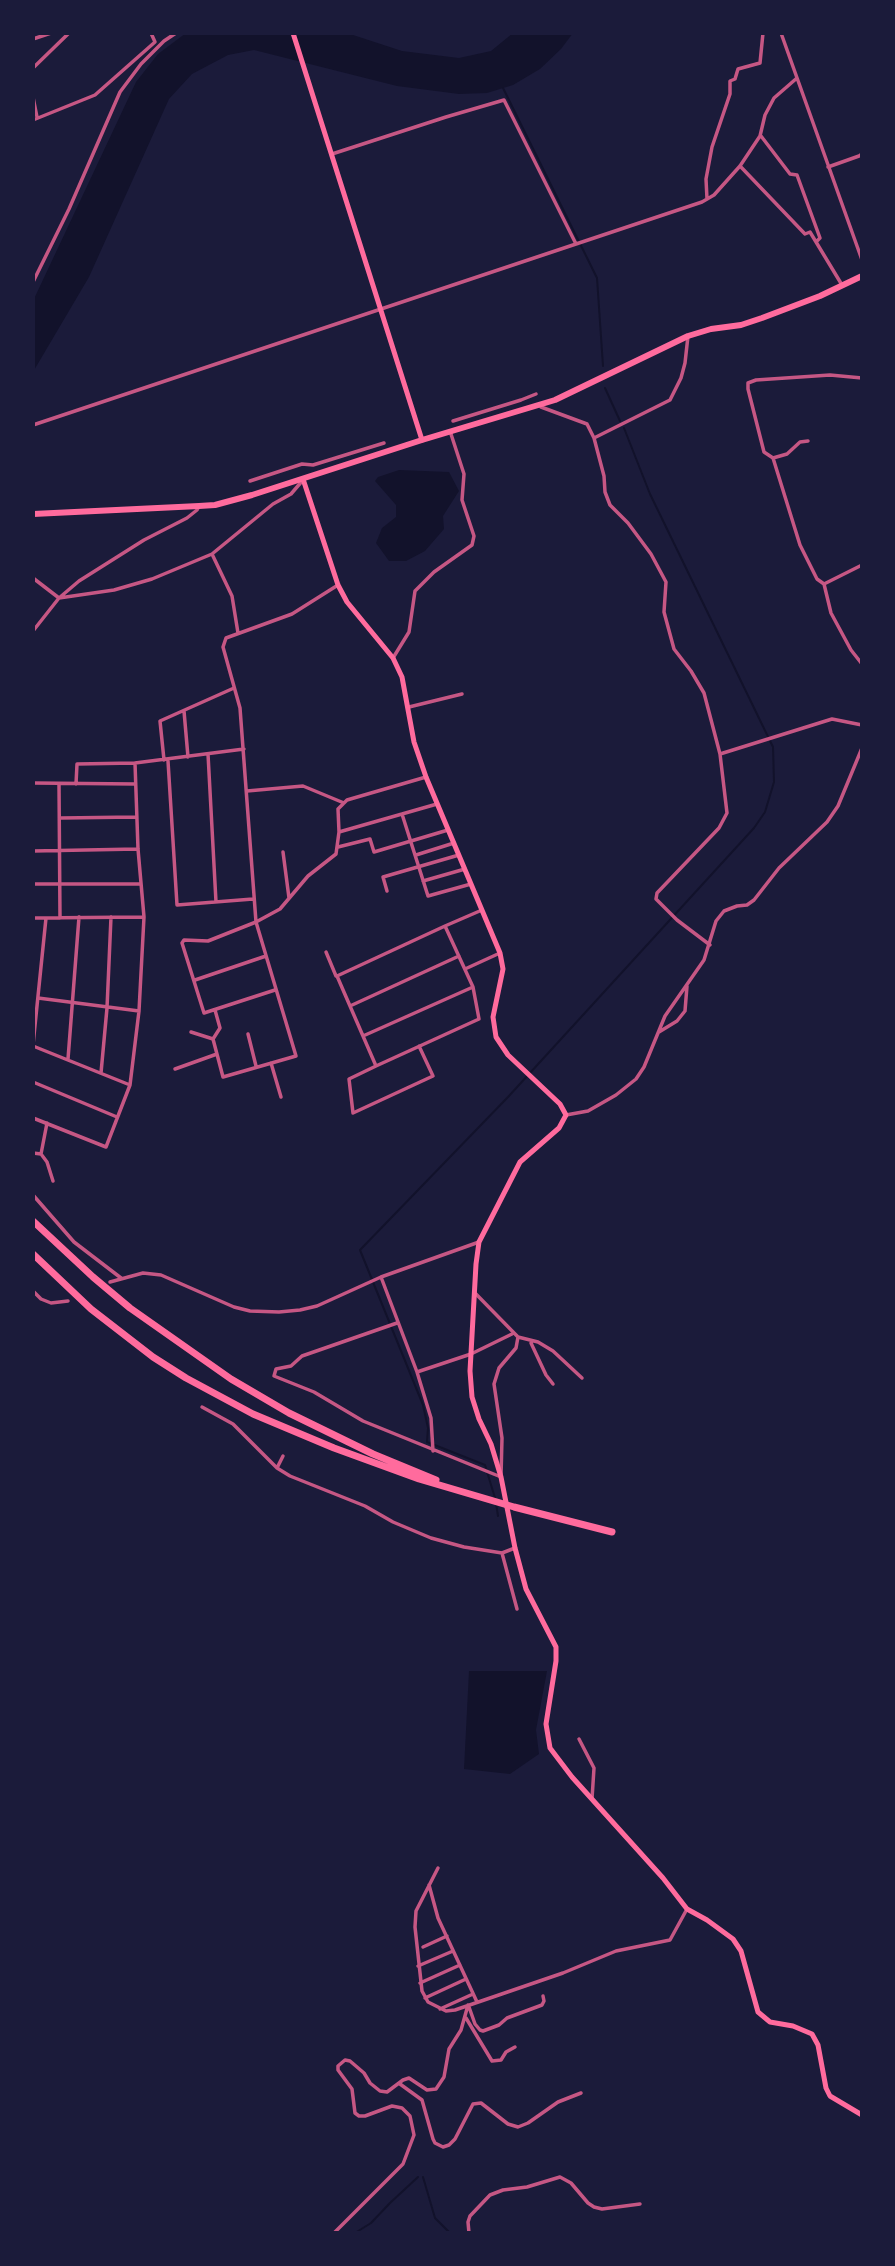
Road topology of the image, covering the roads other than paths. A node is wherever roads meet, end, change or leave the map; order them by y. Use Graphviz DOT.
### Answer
graph roads {
  1 [pos="51,33"];
  2 [pos="69,33"];
  3 [pos="151,33"];
  4 [pos="176,33"];
  5 [pos="293,33"];
  6 [pos="410,33"];
  7 [pos="433,33"];
  8 [pos="763,33"];
  9 [pos="781,33"];
  10 [pos="33,39"];
  11 [pos="33,68"];
  12 [pos="797,78"];
  13 [pos="33,97"];
  14 [pos="35,118"];
  15 [pos="760,136"];
  16 [pos="330,154"];
  17 [pos="860,155"];
  18 [pos="862,165"];
  19 [pos="740,166"];
  20 [pos="828,167"];
  21 [pos="707,199"];
  22 [pos="816,242"];
  23 [pos="576,244"];
  24 [pos="862,260"];
  25 [pos="862,276"];
  26 [pos="33,282"];
  27 [pos="842,285"];
  28 [pos="381,310"];
  29 [pos="688,337"];
  30 [pos="862,379"];
  31 [pos="536,394"];
  32 [pos="539,406"];
  33 [pos="453,421"];
  34 [pos="33,425"];
  35 [pos="450,431"];
  36 [pos="594,438"];
  37 [pos="422,440"];
  38 [pos="807,441"];
  39 [pos="384,443"];
  40 [pos="773,458"];
  41 [pos="303,479"];
  42 [pos="250,481"];
  43 [pos="199,506"];
  44 [pos="33,514"];
  45 [pos="212,554"];
  46 [pos="862,565"];
  47 [pos="33,578"];
  48 [pos="824,584"];
  49 [pos="338,585"];
  50 [pos="59,598"];
  51 [pos="33,631"];
  52 [pos="238,632"];
  53 [pos="393,658"];
  54 [pos="862,664"];
  55 [pos="234,688"];
  56 [pos="462,694"];
  57 [pos="409,707"];
  58 [pos="184,710"];
  59 [pos="862,724"];
  60 [pos="862,748"];
  61 [pos="244,749"];
  62 [pos="208,754"];
  63 [pos="720,754"];
  64 [pos="188,757"];
  65 [pos="166,760"];
  66 [pos="135,763"];
  67 [pos="426,777"];
  68 [pos="33,783"];
  69 [pos="59,784"];
  70 [pos="76,784"];
  71 [pos="135,784"];
  72 [pos="247,791"];
  73 [pos="344,803"];
  74 [pos="437,804"];
  75 [pos="402,814"];
  76 [pos="136,817"];
  77 [pos="60,818"];
  78 [pos="448,830"];
  79 [pos="339,832"];
  80 [pos="410,840"];
  81 [pos="454,843"];
  82 [pos="337,847"];
  83 [pos="61,849"];
  84 [pos="138,849"];
  85 [pos="33,851"];
  86 [pos="283,852"];
  87 [pos="415,855"];
  88 [pos="459,855"];
  89 [pos="418,866"];
  90 [pos="465,869"];
  91 [pos="423,881"];
  92 [pos="33,884"];
  93 [pos="61,884"];
  94 [pos="141,884"];
  95 [pos="471,884"];
  96 [pos="387,891"];
  97 [pos="253,899"];
  98 [pos="289,900"];
  99 [pos="216,902"];
  100 [pos="482,910"];
  101 [pos="79,917"];
  102 [pos="111,917"];
  103 [pos="144,917"];
  104 [pos="33,918"];
  105 [pos="46,918"];
  106 [pos="60,918"];
  107 [pos="256,922"];
  108 [pos="445,926"];
  109 [pos="710,945"];
  110 [pos="326,952"];
  111 [pos="500,953"];
  112 [pos="266,956"];
  113 [pos="459,956"];
  114 [pos="465,969"];
  115 [pos="337,976"];
  116 [pos="194,980"];
  117 [pos="687,984"];
  118 [pos="473,987"];
  119 [pos="276,990"];
  120 [pos="38,998"];
  121 [pos="72,1003"];
  122 [pos="349,1006"];
  123 [pos="107,1007"];
  124 [pos="215,1010"];
  125 [pos="139,1011"];
  126 [pos="191,1032"];
  127 [pos="657,1033"];
  128 [pos="248,1034"];
  129 [pos="362,1036"];
  130 [pos="213,1039"];
  131 [pos="33,1045"];
  132 [pos="419,1046"];
  133 [pos="217,1054"];
  134 [pos="68,1059"];
  135 [pos="271,1063"];
  136 [pos="376,1066"];
  137 [pos="256,1067"];
  138 [pos="175,1069"];
  139 [pos="101,1073"];
  140 [pos="33,1082"];
  141 [pos="130,1085"];
  142 [pos="281,1097"];
  143 [pos="566,1115"];
  144 [pos="33,1118"];
  145 [pos="117,1118"];
  146 [pos="47,1123"];
  147 [pos="33,1153"];
  148 [pos="41,1154"];
  149 [pos="53,1181"];
  150 [pos="33,1195"];
  151 [pos="33,1221"];
  152 [pos="479,1242"];
  153 [pos="33,1254"];
  154 [pos="381,1277"];
  155 [pos="121,1278"];
  156 [pos="110,1282"];
  157 [pos="33,1291"];
  158 [pos="474,1293"];
  159 [pos="68,1301"];
  160 [pos="397,1323"];
  161 [pos="512,1334"];
  162 [pos="518,1337"];
  163 [pos="530,1342"];
  164 [pos="471,1354"];
  165 [pos="416,1372"];
  166 [pos="582,1378"];
  167 [pos="553,1384"];
  168 [pos="202,1407"];
  169 [pos="433,1451"];
  170 [pos="283,1456"];
  171 [pos="277,1468"];
  172 [pos="501,1477"];
  173 [pos="463,1491"];
  174 [pos="612,1532"];
  175 [pos="515,1548"];
  176 [pos="502,1553"];
  177 [pos="517,1609"];
  178 [pos="579,1739"];
  179 [pos="592,1800"];
  180 [pos="438,1868"];
  181 [pos="429,1885"];
  182 [pos="687,1909"];
  183 [pos="447,1936"];
  184 [pos="423,1947"];
  185 [pos="453,1951"];
  186 [pos="460,1965"];
  187 [pos="418,1966"];
  188 [pos="466,1979"];
  189 [pos="419,1983"];
  190 [pos="473,1993"];
  191 [pos="543,1996"];
  192 [pos="425,1998"];
  193 [pos="477,2002"];
  194 [pos="468,2005"];
  195 [pos="439,2009"];
  196 [pos="466,2017"];
  197 [pos="515,2046"];
  198 [pos="399,2083"];
  199 [pos="581,2093"];
  200 [pos="862,2115"];
  201 [pos="640,2204"];
  202 [pos="334,2233"];
  203 [pos="470,2233"];
  1 -- 10 [label="street"];
  2 -- 11 [label="street"];
  3 -- 14 [label="street"];
  4 -- 26 [label="street"];
  5 -- 16 [label="main road"];
  6 -- 7 [label="street"];
  8 -- 21 [label="street"];
  9 -- 12 [label="street"];
  12 -- 15 [label="street"];
  12 -- 20 [label="street"];
  13 -- 14 [label="street"];
  15 -- 19 [label="street"];
  15 -- 22 [label="street"];
  16 -- 23 [label="street"];
  16 -- 28 [label="main road"];
  17 -- 18 [label="street"];
  17 -- 20 [label="street"];
  19 -- 21 [label="street"];
  19 -- 22 [label="street"];
  20 -- 24 [label="street"];
  21 -- 23 [label="street"];
  22 -- 27 [label="street"];
  23 -- 28 [label="street"];
  25 -- 27 [label="highway"];
  27 -- 29 [label="highway"];
  28 -- 34 [label="street"];
  28 -- 37 [label="main road"];
  29 -- 32 [label="highway"];
  29 -- 36 [label="street"];
  30 -- 40 [label="street"];
  31 -- 33 [label="street"];
  32 -- 35 [label="highway"];
  32 -- 36 [label="street"];
  35 -- 37 [label="highway"];
  35 -- 53 [label="street"];
  36 -- 63 [label="street"];
  37 -- 41 [label="highway"];
  38 -- 40 [label="street"];
  39 -- 42 [label="street"];
  40 -- 48 [label="street"];
  41 -- 43 [label="highway"];
  41 -- 45 [label="street"];
  41 -- 49 [label="main road"];
  43 -- 44 [label="highway"];
  43 -- 50 [label="street"];
  45 -- 50 [label="street"];
  45 -- 52 [label="street"];
  46 -- 48 [label="street"];
  47 -- 50 [label="street"];
  48 -- 54 [label="street"];
  49 -- 52 [label="street"];
  49 -- 53 [label="main road"];
  50 -- 51 [label="street"];
  52 -- 55 [label="street"];
  53 -- 57 [label="main road"];
  55 -- 58 [label="street"];
  55 -- 61 [label="street"];
  56 -- 57 [label="street"];
  57 -- 67 [label="main road"];
  58 -- 64 [label="street"];
  58 -- 65 [label="street"];
  59 -- 63 [label="street"];
  60 -- 109 [label="street"];
  61 -- 62 [label="street"];
  61 -- 72 [label="street"];
  62 -- 64 [label="street"];
  62 -- 99 [label="street"];
  63 -- 109 [label="street"];
  64 -- 65 [label="street"];
  65 -- 66 [label="street"];
  65 -- 99 [label="street"];
  66 -- 70 [label="street"];
  66 -- 71 [label="street"];
  67 -- 73 [label="street"];
  67 -- 74 [label="main road"];
  68 -- 69 [label="street"];
  69 -- 70 [label="street"];
  69 -- 77 [label="street"];
  70 -- 71 [label="street"];
  71 -- 76 [label="street"];
  72 -- 73 [label="street"];
  72 -- 97 [label="street"];
  73 -- 79 [label="street"];
  74 -- 75 [label="street"];
  74 -- 78 [label="main road"];
  75 -- 79 [label="street"];
  75 -- 80 [label="street"];
  76 -- 77 [label="street"];
  76 -- 84 [label="street"];
  77 -- 83 [label="street"];
  78 -- 80 [label="street"];
  78 -- 81 [label="main road"];
  79 -- 82 [label="street"];
  80 -- 82 [label="street"];
  80 -- 87 [label="street"];
  81 -- 87 [label="street"];
  81 -- 88 [label="main road"];
  82 -- 98 [label="street"];
  83 -- 84 [label="street"];
  83 -- 85 [label="street"];
  83 -- 93 [label="street"];
  84 -- 94 [label="street"];
  86 -- 98 [label="street"];
  87 -- 89 [label="street"];
  88 -- 89 [label="street"];
  88 -- 90 [label="main road"];
  89 -- 91 [label="street"];
  89 -- 96 [label="street"];
  90 -- 91 [label="street"];
  90 -- 95 [label="main road"];
  91 -- 95 [label="street"];
  92 -- 93 [label="street"];
  93 -- 94 [label="street"];
  93 -- 106 [label="street"];
  94 -- 103 [label="street"];
  95 -- 100 [label="main road"];
  97 -- 99 [label="street"];
  97 -- 107 [label="street"];
  98 -- 107 [label="street"];
  100 -- 108 [label="street"];
  100 -- 111 [label="main road"];
  101 -- 102 [label="street"];
  101 -- 106 [label="street"];
  101 -- 121 [label="street"];
  102 -- 103 [label="street"];
  102 -- 123 [label="street"];
  103 -- 125 [label="street"];
  104 -- 105 [label="street"];
  105 -- 106 [label="street"];
  105 -- 120 [label="street"];
  107 -- 112 [label="street"];
  107 -- 116 [label="street"];
  108 -- 113 [label="street"];
  108 -- 115 [label="street"];
  109 -- 117 [label="street"];
  110 -- 115 [label="street"];
  111 -- 114 [label="street"];
  111 -- 143 [label="main road"];
  112 -- 116 [label="street"];
  112 -- 119 [label="street"];
  113 -- 114 [label="street"];
  113 -- 122 [label="street"];
  114 -- 118 [label="street"];
  115 -- 122 [label="street"];
  116 -- 124 [label="street"];
  117 -- 127 [label="street"];
  117 -- 127 [label="street"];
  118 -- 129 [label="street"];
  118 -- 132 [label="street"];
  119 -- 124 [label="street"];
  119 -- 135 [label="street"];
  120 -- 121 [label="street"];
  120 -- 131 [label="street"];
  121 -- 123 [label="street"];
  121 -- 134 [label="street"];
  122 -- 129 [label="street"];
  123 -- 125 [label="street"];
  123 -- 139 [label="street"];
  124 -- 130 [label="street"];
  125 -- 141 [label="street"];
  126 -- 130 [label="street"];
  127 -- 143 [label="street"];
  128 -- 137 [label="street"];
  129 -- 136 [label="street"];
  130 -- 133 [label="street"];
  131 -- 134 [label="street"];
  132 -- 136 [label="street"];
  132 -- 136 [label="street"];
  133 -- 137 [label="street"];
  133 -- 138 [label="street"];
  134 -- 139 [label="street"];
  135 -- 137 [label="street"];
  135 -- 142 [label="street"];
  139 -- 141 [label="street"];
  140 -- 145 [label="street"];
  141 -- 145 [label="street"];
  143 -- 152 [label="main road"];
  144 -- 146 [label="street"];
  145 -- 146 [label="street"];
  146 -- 148 [label="street"];
  147 -- 148 [label="street"];
  148 -- 149 [label="street"];
  150 -- 155 [label="street"];
  151 -- 173 [label="highway"];
  152 -- 154 [label="street"];
  152 -- 158 [label="main road"];
  153 -- 173 [label="highway"];
  154 -- 155 [label="street"];
  154 -- 160 [label="street"];
  155 -- 156 [label="street"];
  157 -- 159 [label="street"];
  158 -- 161 [label="street"];
  158 -- 164 [label="main road"];
  160 -- 165 [label="street"];
  160 -- 169 [label="street"];
  161 -- 162 [label="street"];
  161 -- 164 [label="street"];
  162 -- 163 [label="street"];
  162 -- 172 [label="street"];
  163 -- 166 [label="street"];
  163 -- 167 [label="street"];
  164 -- 165 [label="street"];
  164 -- 172 [label="main road"];
  165 -- 169 [label="street"];
  168 -- 171 [label="street"];
  169 -- 172 [label="street"];
  170 -- 171 [label="street"];
  171 -- 176 [label="street"];
  172 -- 175 [label="main road"];
  173 -- 174 [label="highway"];
  175 -- 176 [label="street"];
  175 -- 179 [label="main road"];
  176 -- 177 [label="street"];
  178 -- 179 [label="street"];
  179 -- 182 [label="main road"];
  180 -- 181 [label="street"];
  181 -- 183 [label="street"];
  181 -- 187 [label="street"];
  182 -- 193 [label="street"];
  182 -- 200 [label="main road"];
  183 -- 184 [label="street"];
  183 -- 185 [label="street"];
  185 -- 186 [label="street"];
  185 -- 187 [label="street"];
  186 -- 188 [label="street"];
  186 -- 189 [label="street"];
  187 -- 189 [label="street"];
  188 -- 190 [label="street"];
  188 -- 192 [label="street"];
  189 -- 192 [label="street"];
  190 -- 193 [label="street"];
  190 -- 195 [label="street"];
  191 -- 194 [label="street"];
  192 -- 195 [label="street"];
  193 -- 194 [label="street"];
  194 -- 195 [label="street"];
  194 -- 196 [label="street"];
  196 -- 197 [label="street"];
  196 -- 198 [label="street"];
  198 -- 199 [label="street"];
  198 -- 202 [label="street"];
  201 -- 203 [label="street"];
}
